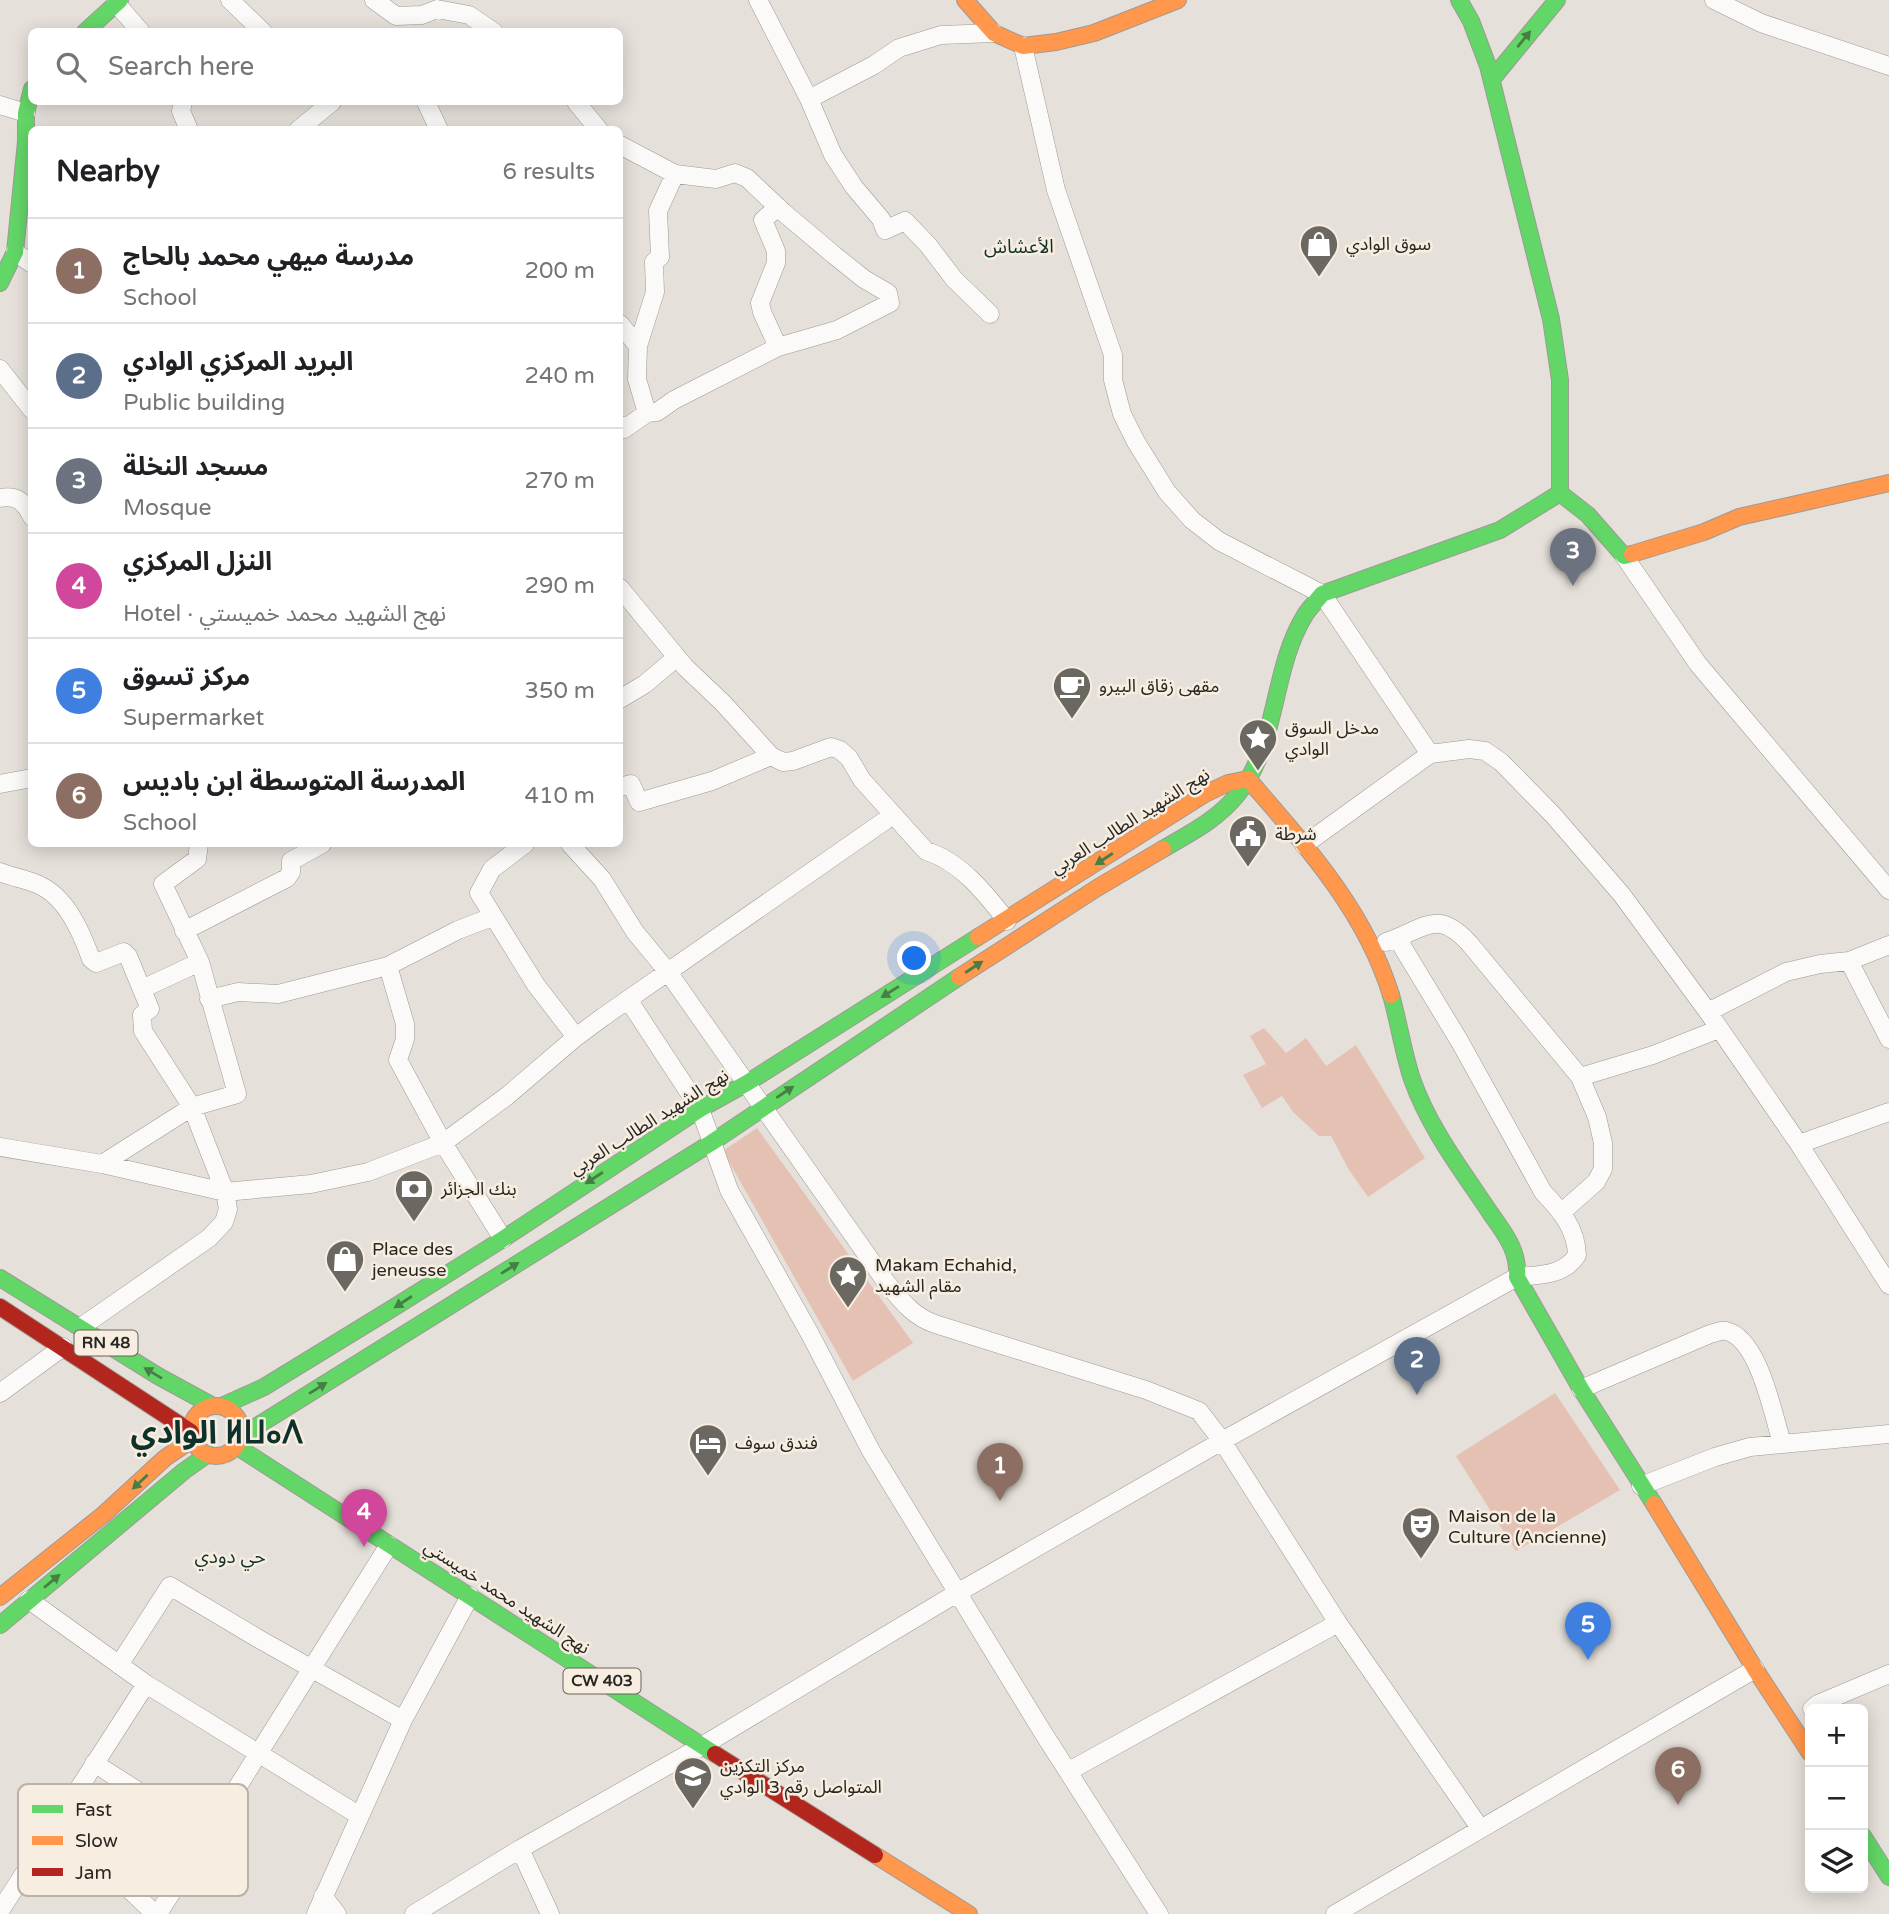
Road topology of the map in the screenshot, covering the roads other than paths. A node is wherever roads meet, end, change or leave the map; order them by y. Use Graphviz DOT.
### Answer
graph roads {
  1 [pos="230,0"];
  2 [pos="374,0"];
  3 [pos="758,0"];
  4 [pos="965,0"];
  5 [pos="1178,0"];
  6 [pos="1459,0"];
  7 [pos="1557,0"];
  8 [pos="1714,0"];
  9 [pos="118,2"];
  10 [pos="440,4"];
  11 [pos="397,24"];
  12 [pos="89,28"];
  13 [pos="138,28"];
  14 [pos="259,28"];
  15 [pos="488,28"];
  16 [pos="994,33"];
  17 [pos="1023,46"];
  18 [pos="1889,66"];
  19 [pos="1493,78"];
  20 [pos="809,99"];
  21 [pos="0,105"];
  22 [pos="28,105"];
  23 [pos="182,105"];
  24 [pos="427,105"];
  25 [pos="578,105"];
  26 [pos="309,108"];
  27 [pos="26,113"];
  28 [pos="188,126"];
  29 [pos="300,126"];
  30 [pos="437,126"];
  31 [pos="596,126"];
  32 [pos="623,147"];
  33 [pos="675,174"];
  34 [pos="778,208"];
  35 [pos="15,252"];
  36 [pos="28,261"];
  37 [pos="0,283"];
  38 [pos="990,314"];
  39 [pos="623,328"];
  40 [pos="638,346"];
  41 [pos="778,347"];
  42 [pos="0,369"];
  43 [pos="28,405"];
  44 [pos="647,413"];
  45 [pos="623,428"];
  46 [pos="1889,483"];
  47 [pos="1560,493"];
  48 [pos="0,498"];
  49 [pos="28,510"];
  50 [pos="1624,556"];
  51 [pos="623,592"];
  52 [pos="1322,594"];
  53 [pos="677,657"];
  54 [pos="623,697"];
  55 [pos="1430,754"];
  56 [pos="771,756"];
  57 [pos="28,779"];
  58 [pos="1248,779"];
  59 [pos="0,784"];
  60 [pos="623,786"];
  61 [pos="893,816"];
  62 [pos="1304,845"];
  63 [pos="199,847"];
  64 [pos="317,847"];
  65 [pos="521,847"];
  66 [pos="573,847"];
  67 [pos="4,877"];
  68 [pos="1057,889"];
  69 [pos="1889,890"];
  70 [pos="1070,906"];
  71 [pos="492,917"];
  72 [pos="1007,921"];
  73 [pos="184,931"];
  74 [pos="1396,938"];
  75 [pos="1889,945"];
  76 [pos="1373,946"];
  77 [pos="1849,961"];
  78 [pos="200,962"];
  79 [pos="388,966"];
  80 [pos="667,972"];
  81 [pos="921,972"];
  82 [pos="142,989"];
  83 [pos="935,992"];
  84 [pos="209,999"];
  85 [pos="629,1001"];
  86 [pos="1708,1012"];
  87 [pos="1719,1029"];
  88 [pos="576,1037"];
  89 [pos="1889,1039"];
  90 [pos="1580,1077"];
  91 [pos="747,1083"];
  92 [pos="192,1107"];
  93 [pos="763,1107"];
  94 [pos="700,1109"];
  95 [pos="1889,1112"];
  96 [pos="443,1143"];
  97 [pos="711,1143"];
  98 [pos="1799,1144"];
  99 [pos="0,1147"];
  100 [pos="102,1164"];
  101 [pos="225,1192"];
  102 [pos="1562,1212"];
  103 [pos="503,1239"];
  104 [pos="1517,1277"];
  105 [pos="0,1278"];
  106 [pos="1889,1285"];
  107 [pos="0,1307"];
  108 [pos="81,1327"];
  109 [pos="63,1347"];
  110 [pos="1581,1389"];
  111 [pos="0,1392"];
  112 [pos="218,1406"];
  113 [pos="1889,1434"];
  114 [pos="192,1436"];
  115 [pos="1222,1441"];
  116 [pos="238,1443"];
  117 [pos="1782,1443"];
  118 [pos="208,1454"];
  119 [pos="1642,1486"];
  120 [pos="389,1545"];
  121 [pos="957,1593"];
  122 [pos="470,1596"];
  123 [pos="0,1597"];
  124 [pos="29,1600"];
  125 [pos="1338,1623"];
  126 [pos="0,1625"];
  127 [pos="119,1665"];
  128 [pos="312,1669"];
  129 [pos="1755,1669"];
  130 [pos="1889,1674"];
  131 [pos="146,1684"];
  132 [pos="1818,1704"];
  133 [pos="1805,1716"];
  134 [pos="403,1720"];
  135 [pos="1794,1726"];
  136 [pos="1805,1744"];
  137 [pos="702,1746"];
  138 [pos="259,1753"];
  139 [pos="94,1763"];
  140 [pos="1069,1771"];
  141 [pos="81,1784"];
  142 [pos="127,1784"];
  143 [pos="240,1784"];
  144 [pos="360,1816"];
  145 [pos="1480,1828"];
  146 [pos="1868,1841"];
  147 [pos="520,1849"];
  148 [pos="1882,1854"];
  149 [pos="1889,1877"];
  150 [pos="18,1883"];
  151 [pos="138,1896"];
  152 [pos="169,1896"];
  153 [pos="323,1896"];
  154 [pos="0,1911"];
  155 [pos="157,1914"];
  156 [pos="316,1914"];
  157 [pos="337,1914"];
  158 [pos="414,1914"];
  159 [pos="550,1914"];
  160 [pos="969,1914"];
  161 [pos="1159,1914"];
  162 [pos="1335,1914"];
  1 -- 14 [label="street"];
  2 -- 11 [label="street"];
  3 -- 20 [label="street"];
  4 -- 16 [label="main road"];
  5 -- 17 [label="main road"];
  6 -- 19 [label="main road"];
  19 -- 7 [label="main road, one-way"];
  8 -- 18 [label="street"];
  9 -- 12 [label="main road"];
  9 -- 13 [label="street"];
  10 -- 11 [label="street"];
  10 -- 15 [label="street"];
  16 -- 17 [label="main road"];
  16 -- 20 [label="street"];
  17 -- 52 [label="street"];
  19 -- 47 [label="main road"];
  20 -- 38 [label="street"];
  21 -- 27 [label="street"];
  22 -- 27 [label="main road"];
  23 -- 28 [label="street"];
  24 -- 30 [label="street"];
  25 -- 31 [label="street"];
  26 -- 29 [label="street"];
  27 -- 35 [label="main road"];
  32 -- 33 [label="street"];
  33 -- 34 [label="street"];
  33 -- 40 [label="street"];
  34 -- 41 [label="street"];
  34 -- 41 [label="street"];
  35 -- 36 [label="street"];
  35 -- 37 [label="main road"];
  39 -- 40 [label="street"];
  40 -- 44 [label="street"];
  41 -- 44 [label="street"];
  42 -- 43 [label="street"];
  44 -- 45 [label="street"];
  46 -- 50 [label="main road"];
  47 -- 50 [label="main road"];
  47 -- 52 [label="main road"];
  48 -- 49 [label="street"];
  50 -- 69 [label="street"];
  51 -- 53 [label="street"];
  52 -- 55 [label="street"];
  52 -- 58 [label="main road"];
  53 -- 54 [label="street"];
  53 -- 56 [label="street"];
  55 -- 62 [label="street"];
  55 -- 86 [label="street"];
  56 -- 60 [label="street"];
  56 -- 61 [label="street"];
  57 -- 59 [label="street"];
  58 -- 62 [label="main road"];
  58 -- 68 [label="main road, نهج الشهيد الطالب العربي, one-way"];
  58 -- 70 [label="main road"];
  61 -- 72 [label="street"];
  61 -- 80 [label="street"];
  62 -- 76 [label="main road"];
  63 -- 73 [label="street"];
  64 -- 73 [label="street"];
  65 -- 71 [label="street"];
  66 -- 80 [label="street"];
  67 -- 82 [label="street"];
  68 -- 70 [label="main road"];
  68 -- 72 [label="main road, نهج الشهيد الطالب العربي"];
  83 -- 70 [label="main road, one-way"];
  71 -- 79 [label="street"];
  71 -- 88 [label="street"];
  72 -- 81 [label="main road, نهج الشهيد الطالب العربي"];
  73 -- 78 [label="street"];
  74 -- 76 [label="street"];
  74 -- 90 [label="street"];
  74 -- 102 [label="street"];
  75 -- 77 [label="street"];
  76 -- 104 [label="main road"];
  77 -- 86 [label="street"];
  77 -- 89 [label="street"];
  78 -- 82 [label="street"];
  78 -- 84 [label="street"];
  79 -- 84 [label="street"];
  79 -- 96 [label="street"];
  80 -- 85 [label="street"];
  80 -- 91 [label="street"];
  81 -- 83 [label="main road"];
  81 -- 91 [label="main road, نهج الشهيد الطالب العربي, one-way"];
  82 -- 92 [label="street"];
  93 -- 83 [label="main road, one-way"];
  84 -- 92 [label="street"];
  85 -- 88 [label="street"];
  85 -- 94 [label="street"];
  86 -- 87 [label="street"];
  87 -- 90 [label="street"];
  87 -- 98 [label="street"];
  88 -- 96 [label="street"];
  90 -- 102 [label="street"];
  91 -- 93 [label="street"];
  91 -- 94 [label="main road, نهج الشهيد الطالب العربي"];
  92 -- 100 [label="street"];
  92 -- 101 [label="street"];
  93 -- 97 [label="main road"];
  93 -- 115 [label="street"];
  94 -- 97 [label="street"];
  94 -- 103 [label="main road, نهج الشهيد الطالب العربي, one-way"];
  95 -- 98 [label="street"];
  96 -- 101 [label="street"];
  96 -- 103 [label="street"];
  116 -- 97 [label="main road, one-way"];
  97 -- 121 [label="street"];
  98 -- 106 [label="street"];
  99 -- 100 [label="street"];
  100 -- 101 [label="street"];
  101 -- 108 [label="street"];
  102 -- 104 [label="street"];
  103 -- 112 [label="main road, نهج الشهيد الطالب العربي, one-way"];
  104 -- 110 [label="main road"];
  104 -- 115 [label="street"];
  105 -- 108 [label="main road, RN 48"];
  107 -- 109 [label="main road, RN 48"];
  112 -- 108 [label="main road, RN 48, one-way"];
  109 -- 111 [label="street"];
  109 -- 114 [label="main road, RN 48"];
  110 -- 117 [label="street"];
  110 -- 119 [label="main road"];
  112 -- 114 [label="main road"];
  112 -- 116 [label="main road"];
  113 -- 117 [label="street"];
  114 -- 118 [label="main road"];
  114 -- 123 [label="main road, one-way"];
  115 -- 121 [label="street"];
  115 -- 125 [label="street"];
  116 -- 118 [label="main road"];
  116 -- 120 [label="main road, نهج الشهيد محمد خميستي / CW 403"];
  117 -- 119 [label="street"];
  124 -- 118 [label="main road, one-way"];
  119 -- 129 [label="main road"];
  120 -- 122 [label="main road, نهج الشهيد محمد خميستي / CW 403"];
  120 -- 128 [label="street"];
  121 -- 137 [label="street"];
  121 -- 140 [label="street"];
  122 -- 134 [label="street"];
  122 -- 137 [label="main road, نهج الشهيد محمد خميستي / CW 403"];
  124 -- 126 [label="main road"];
  124 -- 127 [label="street"];
  125 -- 140 [label="street"];
  125 -- 145 [label="street"];
  127 -- 128 [label="street"];
  127 -- 131 [label="street"];
  128 -- 134 [label="street"];
  128 -- 138 [label="street"];
  129 -- 135 [label="main road"];
  129 -- 145 [label="street"];
  130 -- 132 [label="street"];
  131 -- 138 [label="street"];
  131 -- 139 [label="street"];
  133 -- 135 [label="street"];
  134 -- 144 [label="street"];
  135 -- 136 [label="main road"];
  137 -- 147 [label="street"];
  137 -- 160 [label="main road, نهج الشهيد محمد خميستي / CW 403"];
  138 -- 143 [label="street"];
  138 -- 144 [label="street"];
  139 -- 141 [label="street"];
  139 -- 142 [label="street"];
  140 -- 161 [label="street"];
  144 -- 153 [label="street"];
  145 -- 162 [label="street"];
  146 -- 148 [label="main road"];
  147 -- 158 [label="street"];
  147 -- 159 [label="street"];
  148 -- 149 [label="main road"];
  150 -- 154 [label="street"];
  151 -- 155 [label="street"];
  152 -- 155 [label="street"];
  153 -- 156 [label="street"];
  153 -- 157 [label="street"];
}
